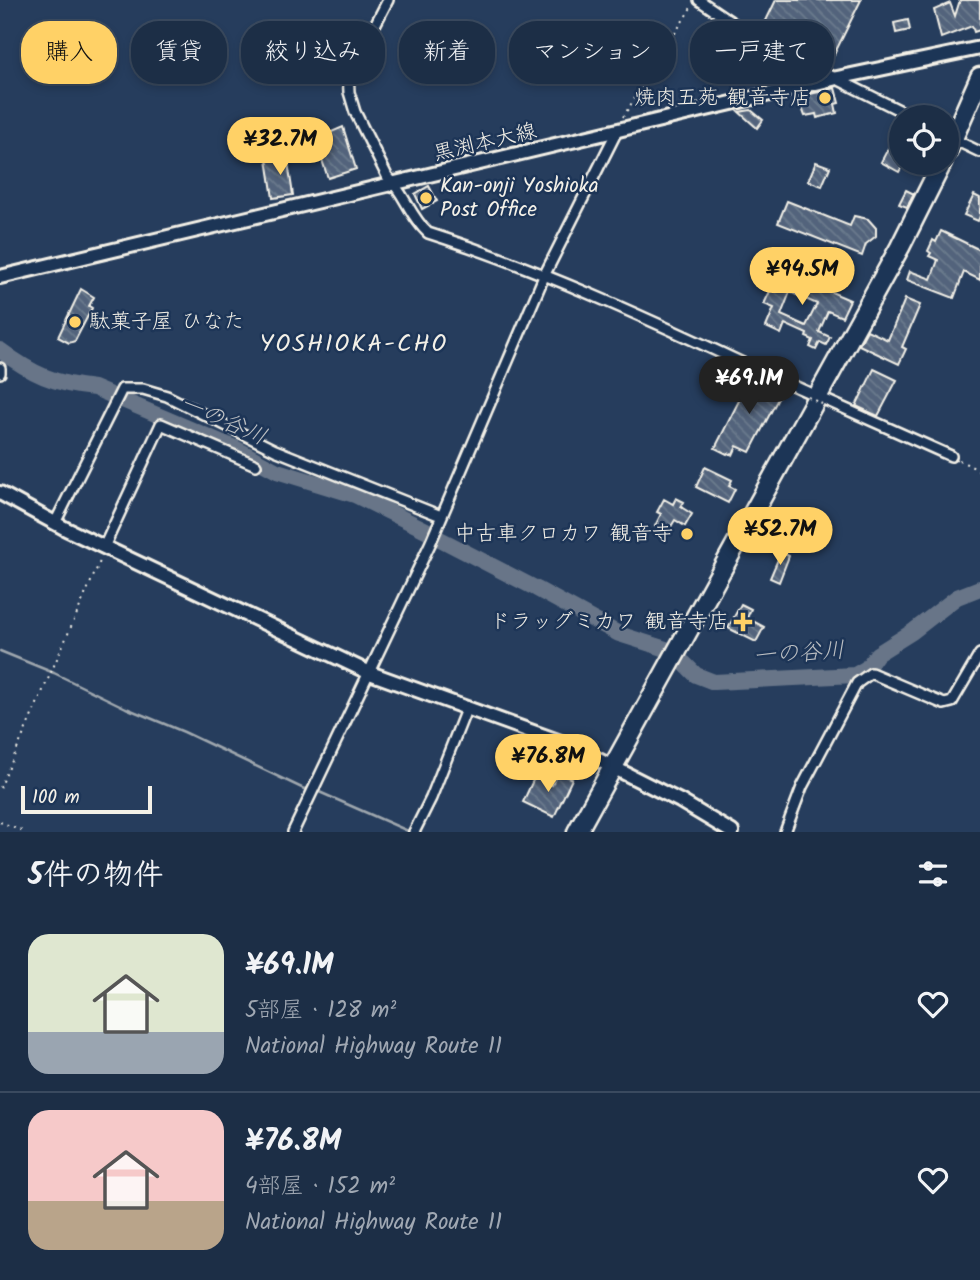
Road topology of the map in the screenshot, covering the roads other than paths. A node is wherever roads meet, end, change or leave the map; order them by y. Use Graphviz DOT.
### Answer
graph roads {
  1 [pos="388,0"];
  2 [pos="698,0"];
  3 [pos="980,48"];
  4 [pos="980,77"];
  5 [pos="837,78"];
  6 [pos="890,105"];
  7 [pos="959,125"];
  8 [pos="617,131"];
  9 [pos="959,147"];
  10 [pos="980,152"];
  11 [pos="936,175"];
  12 [pos="396,184"];
  13 [pos="545,274"];
  14 [pos="0,277"];
  15 [pos="816,399"];
  16 [pos="951,456"];
  17 [pos="256,465"];
  18 [pos="0,494"];
  19 [pos="441,516"];
  20 [pos="55,523"];
  21 [pos="105,547"];
  22 [pos="980,654"];
  23 [pos="370,673"];
  24 [pos="467,707"];
  25 [pos="612,768"];
  26 [pos="293,832"];
  27 [pos="414,832"];
  28 [pos="577,832"];
  29 [pos="732,832"];
  30 [pos="785,832"];
  1 -- 12 [label="street"];
  2 -- 5 [label="street"];
  3 -- 5 [label="main road, 黒渕本大線"];
  4 -- 7 [label="highway"];
  5 -- 6 [label="street"];
  5 -- 8 [label="main road, 黒渕本大線"];
  8 -- 12 [label="main road, 黒渕本大線"];
  8 -- 13 [label="street"];
  9 -- 10 [label="street"];
  11 -- 15 [label="highway"];
  12 -- 13 [label="street"];
  12 -- 14 [label="main road, 黒渕本大線"];
  13 -- 15 [label="street"];
  13 -- 19 [label="street"];
  15 -- 16 [label="street"];
  15 -- 25 [label="highway"];
  17 -- 21 [label="street"];
  18 -- 20 [label="main road"];
  19 -- 20 [label="street"];
  19 -- 23 [label="street"];
  20 -- 21 [label="main road"];
  21 -- 23 [label="main road"];
  22 -- 30 [label="street"];
  23 -- 24 [label="main road"];
  23 -- 26 [label="street"];
  24 -- 25 [label="main road"];
  24 -- 27 [label="street"];
  25 -- 28 [label="highway"];
  25 -- 29 [label="main road"];
}
